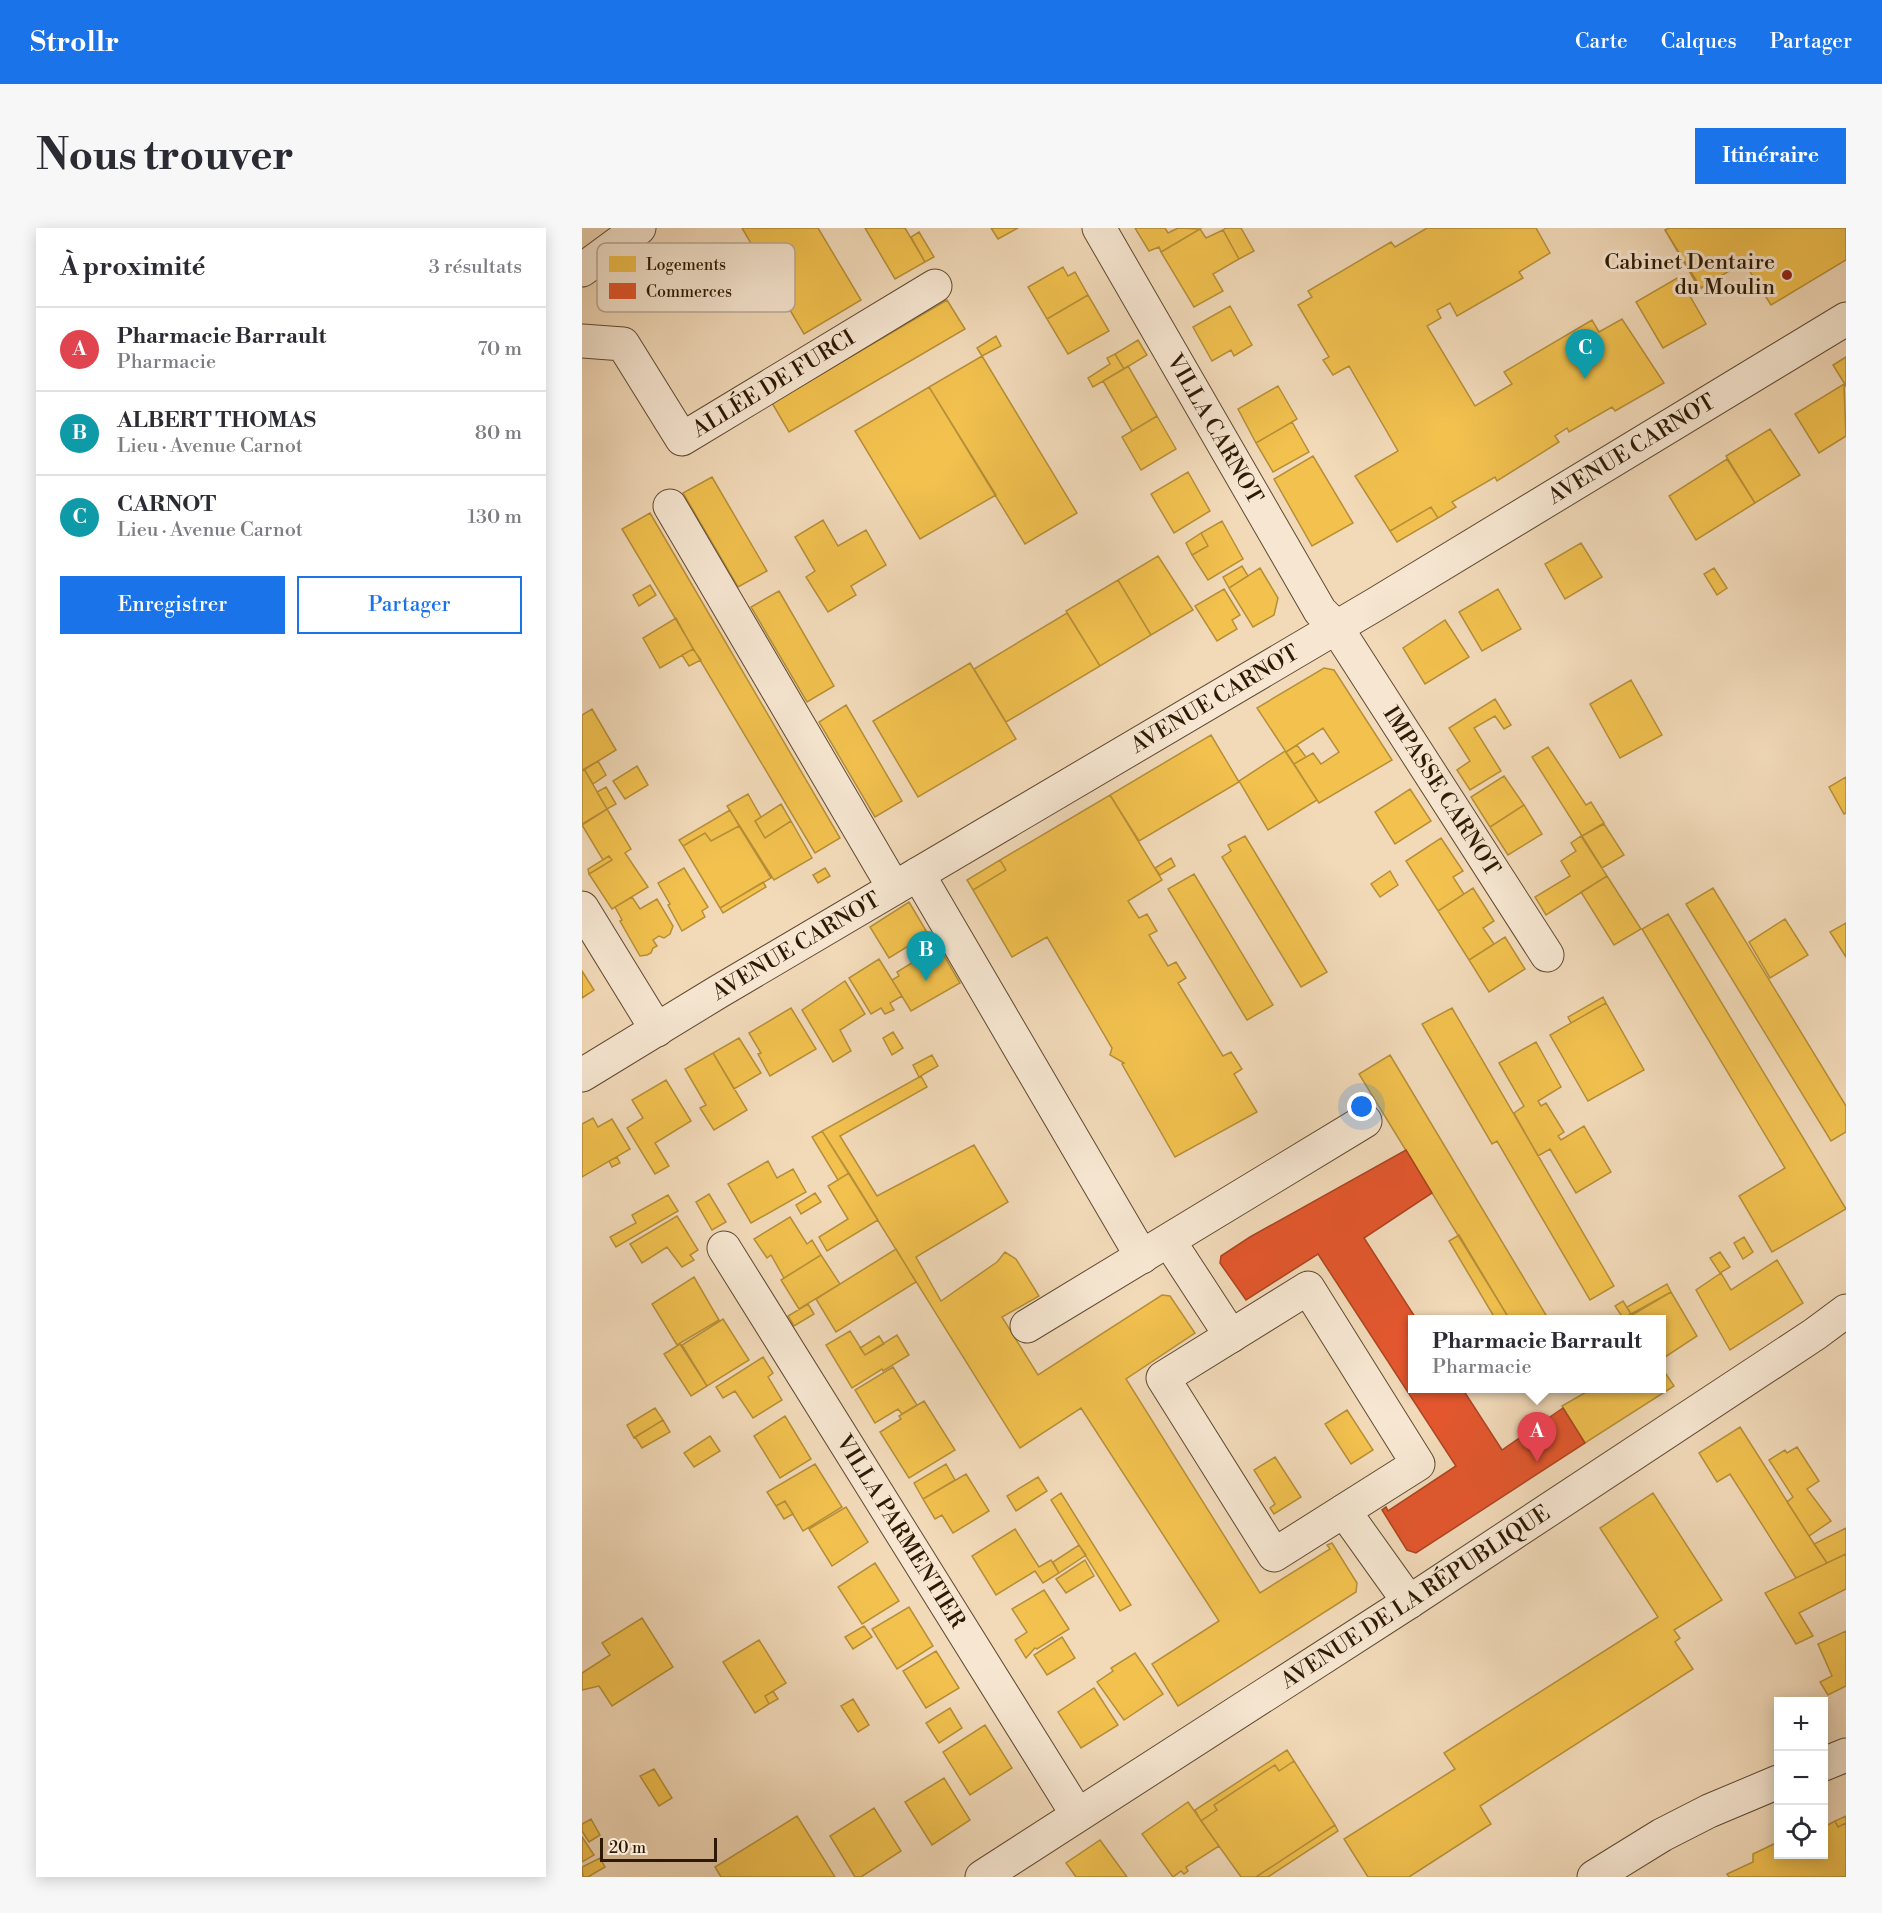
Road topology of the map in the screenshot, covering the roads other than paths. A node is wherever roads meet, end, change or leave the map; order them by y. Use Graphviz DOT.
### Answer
graph roads {
  1 [pos="639,228"];
  2 [pos="1099,228"];
  3 [pos="619,243"];
  4 [pos="597,259"];
  5 [pos="582,270"];
  6 [pos="935,286"];
  7 [pos="1846,319"];
  8 [pos="582,341"];
  9 [pos="670,506"];
  10 [pos="1336,627"];
  11 [pos="906,881"];
  12 [pos="582,908"];
  13 [pos="1547,955"];
  14 [pos="657,1030"];
  15 [pos="582,1075"];
  16 [pos="1365,1121"];
  17 [pos="724,1248"];
  18 [pos="1156,1249"];
  19 [pos="1846,1311"];
  20 [pos="1027,1326"];
  21 [pos="1230,1336"];
  22 [pos="1344,1511"];
  23 [pos="1409,1602"];
  24 [pos="1846,1755"];
  25 [pos="1828,1762"];
  26 [pos="1774,1784"];
  27 [pos="1077,1814"];
  28 [pos="982,1877"];
  29 [pos="1594,1877"];
  1 -- 3 [label="street"];
  2 -- 10 [label="street, VILLA CARNOT"];
  4 -- 5 [label="street"];
  6 -- 8 [label="street, ALLÉE DE FURCI"];
  7 -- 10 [label="street, AVENUE CARNOT"];
  9 -- 11 [label="street"];
  10 -- 11 [label="street, AVENUE CARNOT"];
  10 -- 13 [label="street, IMPASSE CARNOT"];
  11 -- 14 [label="street, AVENUE CARNOT"];
  11 -- 18 [label="street"];
  12 -- 14 [label="street"];
  14 -- 15 [label="street, AVENUE CARNOT"];
  16 -- 18 [label="street"];
  17 -- 27 [label="street, VILLA PARMENTIER"];
  18 -- 20 [label="street"];
  18 -- 21 [label="street"];
  19 -- 23 [label="street, AVENUE DE LA RÉPUBLIQUE"];
  21 -- 22 [label="street"];
  21 -- 22 [label="street"];
  22 -- 23 [label="street"];
  23 -- 27 [label="street, AVENUE DE LA RÉPUBLIQUE"];
  24 -- 25 [label="street"];
  26 -- 29 [label="street"];
  27 -- 28 [label="street, AVENUE DE LA RÉPUBLIQUE"];
}
